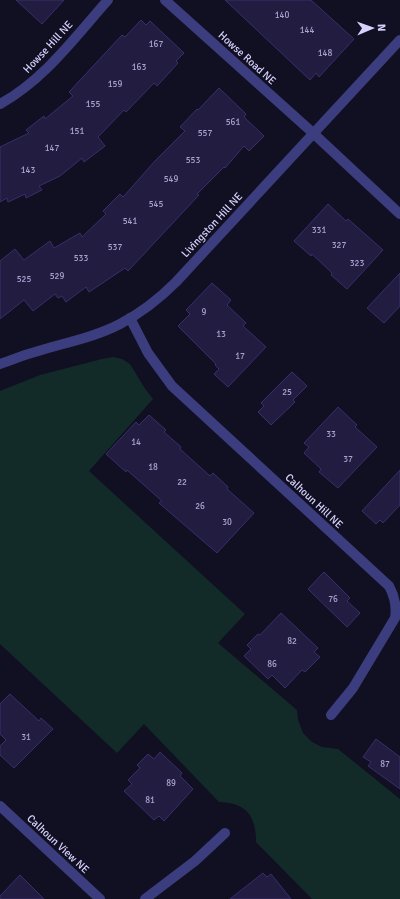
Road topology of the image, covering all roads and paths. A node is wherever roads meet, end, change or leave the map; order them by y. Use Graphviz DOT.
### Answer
graph roads {
  1 [pos="108,0"];
  2 [pos="165,0"];
  3 [pos="400,40"];
  4 [pos="0,104"];
  5 [pos="313,133"];
  6 [pos="400,214"];
  7 [pos="130,318"];
  8 [pos="0,364"];
  9 [pos="331,715"];
  10 [pos="0,806"];
  11 [pos="224,833"];
  12 [pos="100,899"];
  13 [pos="145,899"];
  1 -- 4 [label="street, Howse Hill NE"];
  2 -- 5 [label="street, Howse Road NE"];
  3 -- 5 [label="street, Livingston Hill NE"];
  5 -- 6 [label="street, Howse Road NE"];
  5 -- 7 [label="street, Livingston Hill NE"];
  7 -- 8 [label="street, Livingston Hill NE"];
  7 -- 9 [label="street, Calhoun Hill NE"];
  10 -- 12 [label="street, Calhoun View NE"];
  11 -- 13 [label="street"];
}
